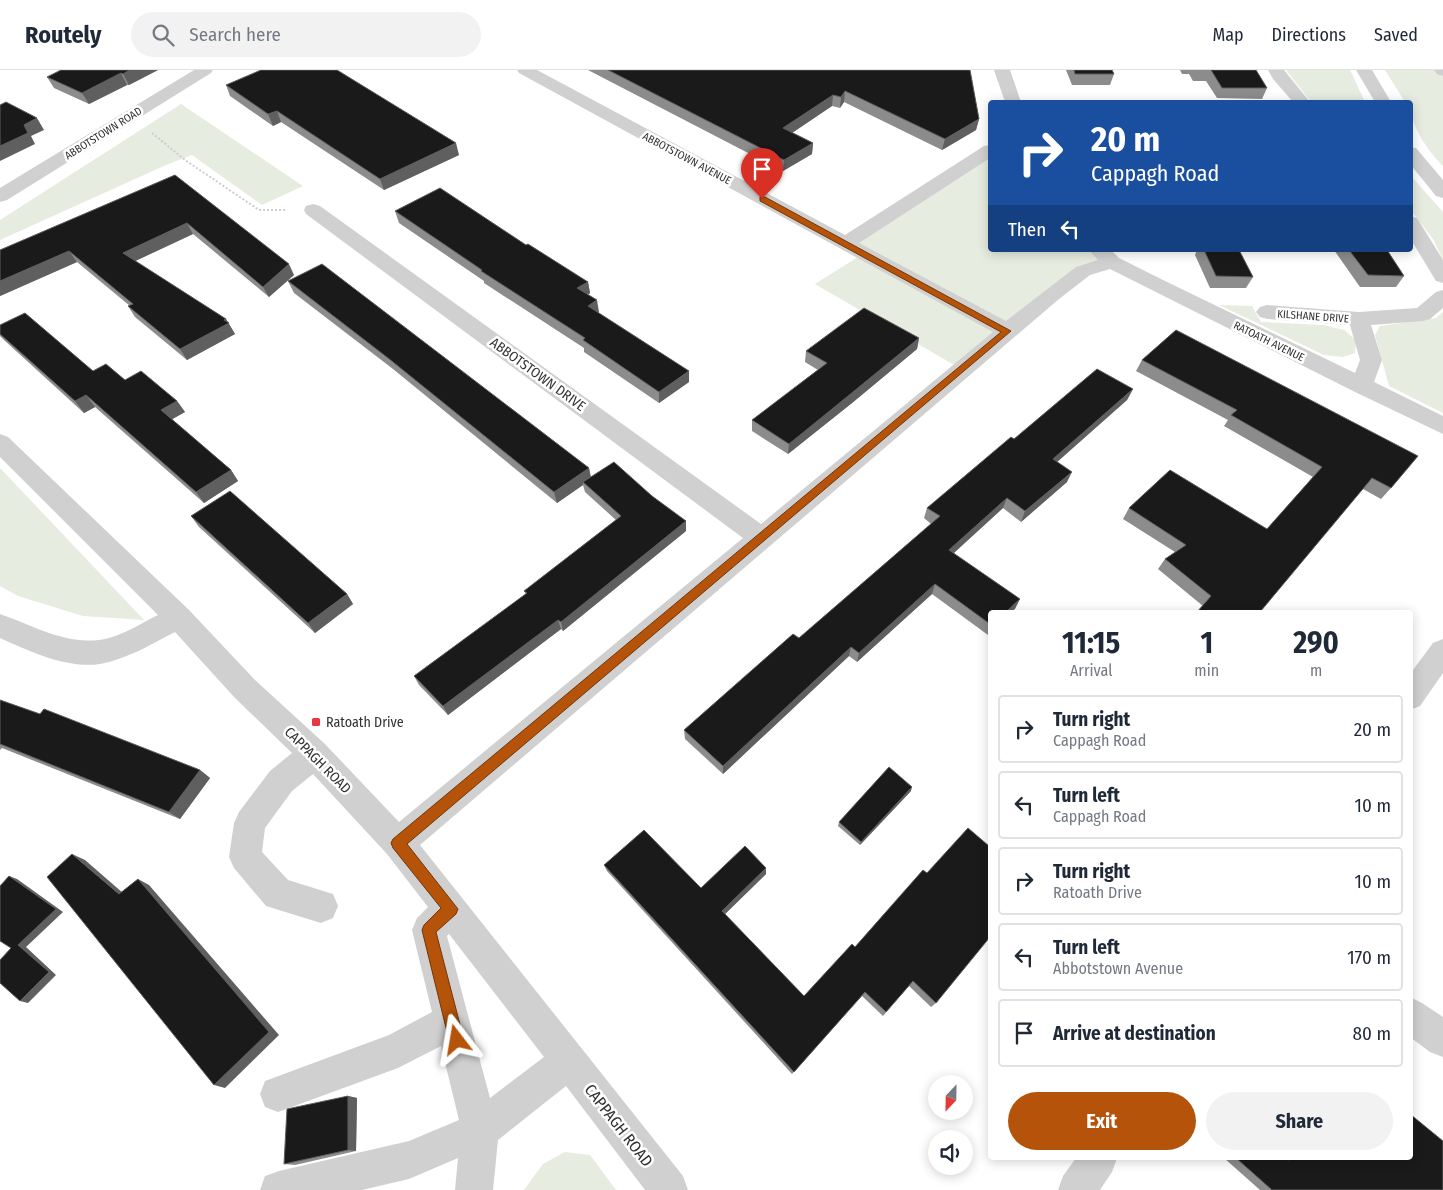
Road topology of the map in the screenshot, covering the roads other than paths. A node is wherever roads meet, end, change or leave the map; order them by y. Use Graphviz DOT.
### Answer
graph roads {
  1 [pos="205,70"];
  2 [pos="525,70"];
  3 [pos="1002,70"];
  4 [pos="1276,70"];
  5 [pos="1364,70"];
  6 [pos="1012,100"];
  7 [pos="1300,100"];
  8 [pos="1382,100"];
  9 [pos="988,151"];
  10 [pos="1413,156"];
  11 [pos="1443,192"];
  12 [pos="0,196"];
  13 [pos="313,210"];
  14 [pos="1413,227"];
  15 [pos="844,244"];
  16 [pos="1105,256"];
  17 [pos="1443,277"];
  18 [pos="1443,297"];
  19 [pos="1267,312"];
  20 [pos="1359,319"];
  21 [pos="1007,331"];
  22 [pos="1361,386"];
  23 [pos="1443,426"];
  24 [pos="0,443"];
  25 [pos="762,538"];
  26 [pos="179,618"];
  27 [pos="0,626"];
  28 [pos="1443,652"];
  29 [pos="1413,693"];
  30 [pos="314,754"];
  31 [pos="398,843"];
  32 [pos="321,906"];
  33 [pos="451,909"];
  34 [pos="1413,1017"];
  35 [pos="452,1021"];
  36 [pos="1443,1039"];
  37 [pos="569,1061"];
  38 [pos="278,1094"];
  39 [pos="480,1130"];
  40 [pos="1097,1160"];
  41 [pos="279,1190"];
  42 [pos="474,1190"];
  43 [pos="668,1190"];
  44 [pos="1077,1190"];
  1 -- 12 [label="street, ABBOTSTOWN ROAD"];
  2 -- 15 [label="street, ABBOTSTOWN AVENUE"];
  3 -- 6 [label="street"];
  4 -- 7 [label="street"];
  5 -- 8 [label="street"];
  9 -- 15 [label="street"];
  10 -- 11 [label="street"];
  13 -- 25 [label="street, ABBOTSTOWN DRIVE"];
  14 -- 17 [label="street"];
  15 -- 21 [label="street, ABBOTSTOWN AVENUE"];
  16 -- 21 [label="street"];
  16 -- 22 [label="street, RATOATH AVENUE"];
  18 -- 20 [label="street, KILSHANE DRIVE"];
  19 -- 20 [label="street, KILSHANE DRIVE"];
  20 -- 22 [label="street, KILSHANE DRIVE"];
  21 -- 25 [label="street"];
  22 -- 23 [label="street, RATOATH AVENUE"];
  24 -- 26 [label="street, CAPPAGH ROAD"];
  25 -- 31 [label="street"];
  26 -- 27 [label="street"];
  26 -- 30 [label="street, CAPPAGH ROAD"];
  28 -- 29 [label="street"];
  30 -- 31 [label="street, CAPPAGH ROAD"];
  30 -- 32 [label="street"];
  31 -- 33 [label="street, CAPPAGH ROAD"];
  33 -- 35 [label="street"];
  33 -- 37 [label="street, CAPPAGH ROAD"];
  34 -- 36 [label="street"];
  35 -- 38 [label="street"];
  35 -- 39 [label="street"];
  37 -- 39 [label="street"];
  37 -- 43 [label="street, CAPPAGH ROAD"];
  39 -- 41 [label="street"];
  39 -- 42 [label="street"];
  40 -- 44 [label="street"];
}
